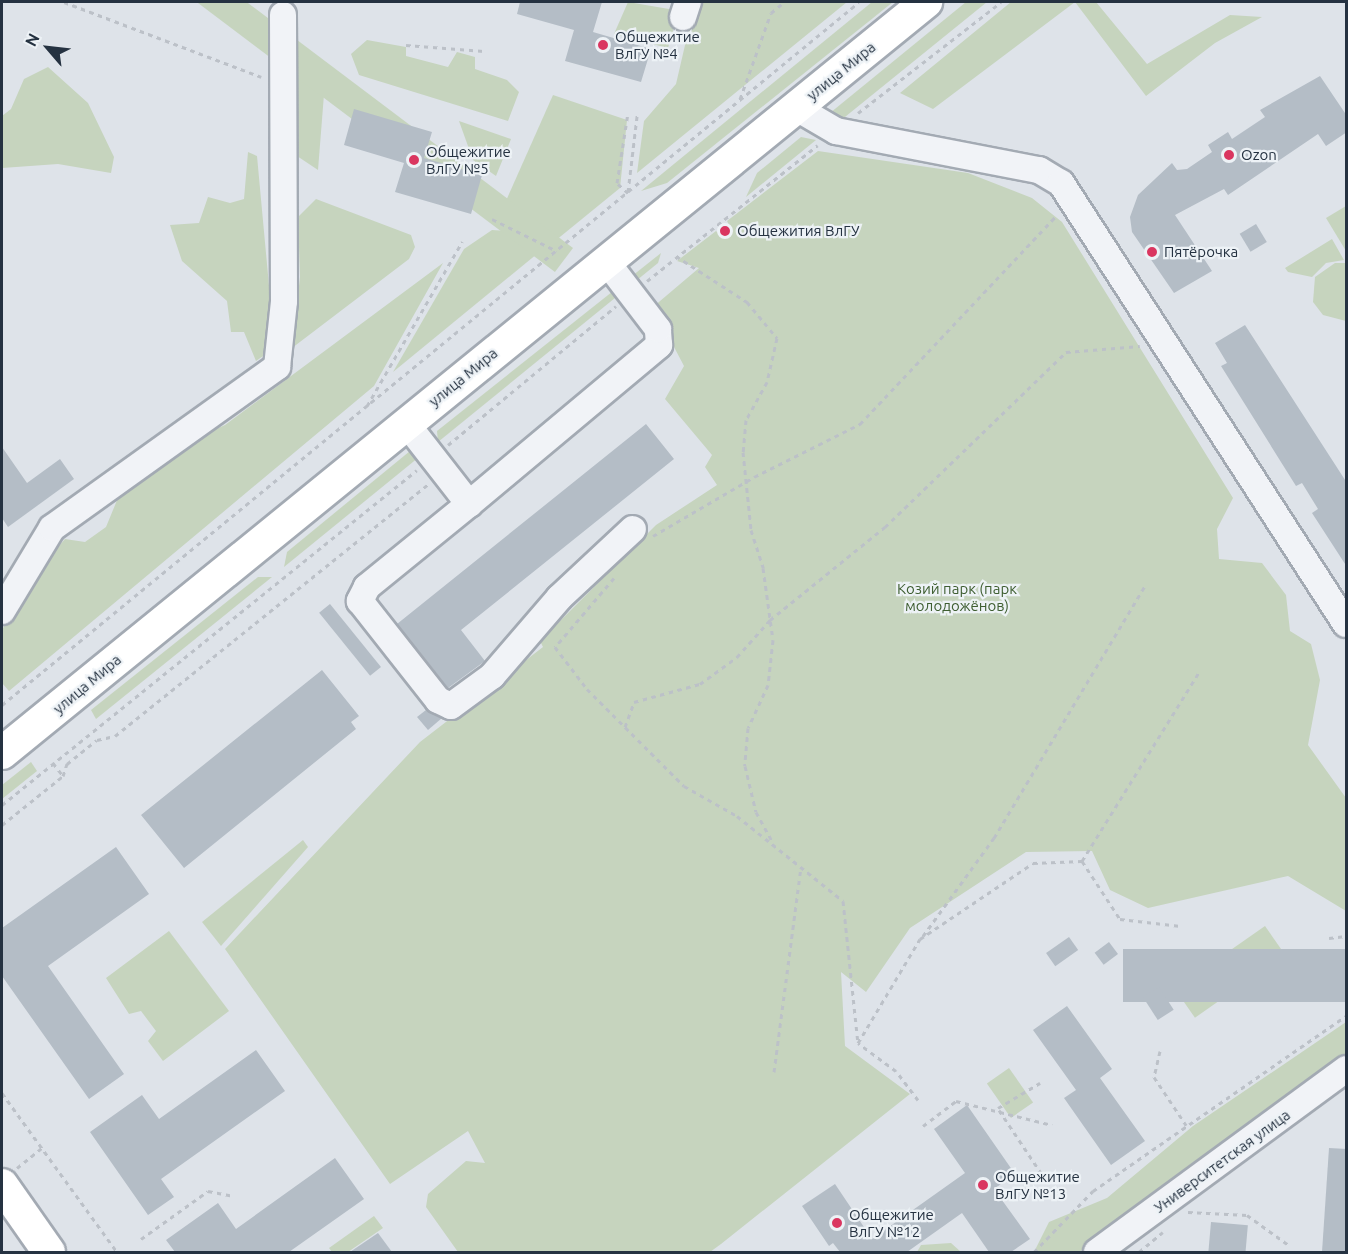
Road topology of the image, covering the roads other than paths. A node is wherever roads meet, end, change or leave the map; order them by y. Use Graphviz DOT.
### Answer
graph roads {
  1 [pos="926,2"];
  2 [pos="283,15"];
  3 [pos="795,108"];
  4 [pos="606,261"];
  5 [pos="406,423"];
  6 [pos="469,504"];
  7 [pos="640,536"];
  8 [pos="2,612"];
  9 [pos="1347,624"];
  10 [pos="2,753"];
  11 [pos="1347,1069"];
  12 [pos="8,1177"];
  13 [pos="49,1252"];
  14 [pos="1097,1252"];
  1 -- 3 [label="main road, улица Мира"];
  2 -- 8 [label="street"];
  3 -- 4 [label="main road, улица Мира"];
  3 -- 9 [label="street"];
  4 -- 5 [label="main road, улица Мира"];
  4 -- 6 [label="street"];
  5 -- 6 [label="street"];
  5 -- 10 [label="main road, улица Мира"];
  6 -- 7 [label="street"];
  11 -- 14 [label="street, Университетская улица"];
  12 -- 13 [label="main road"];
}
